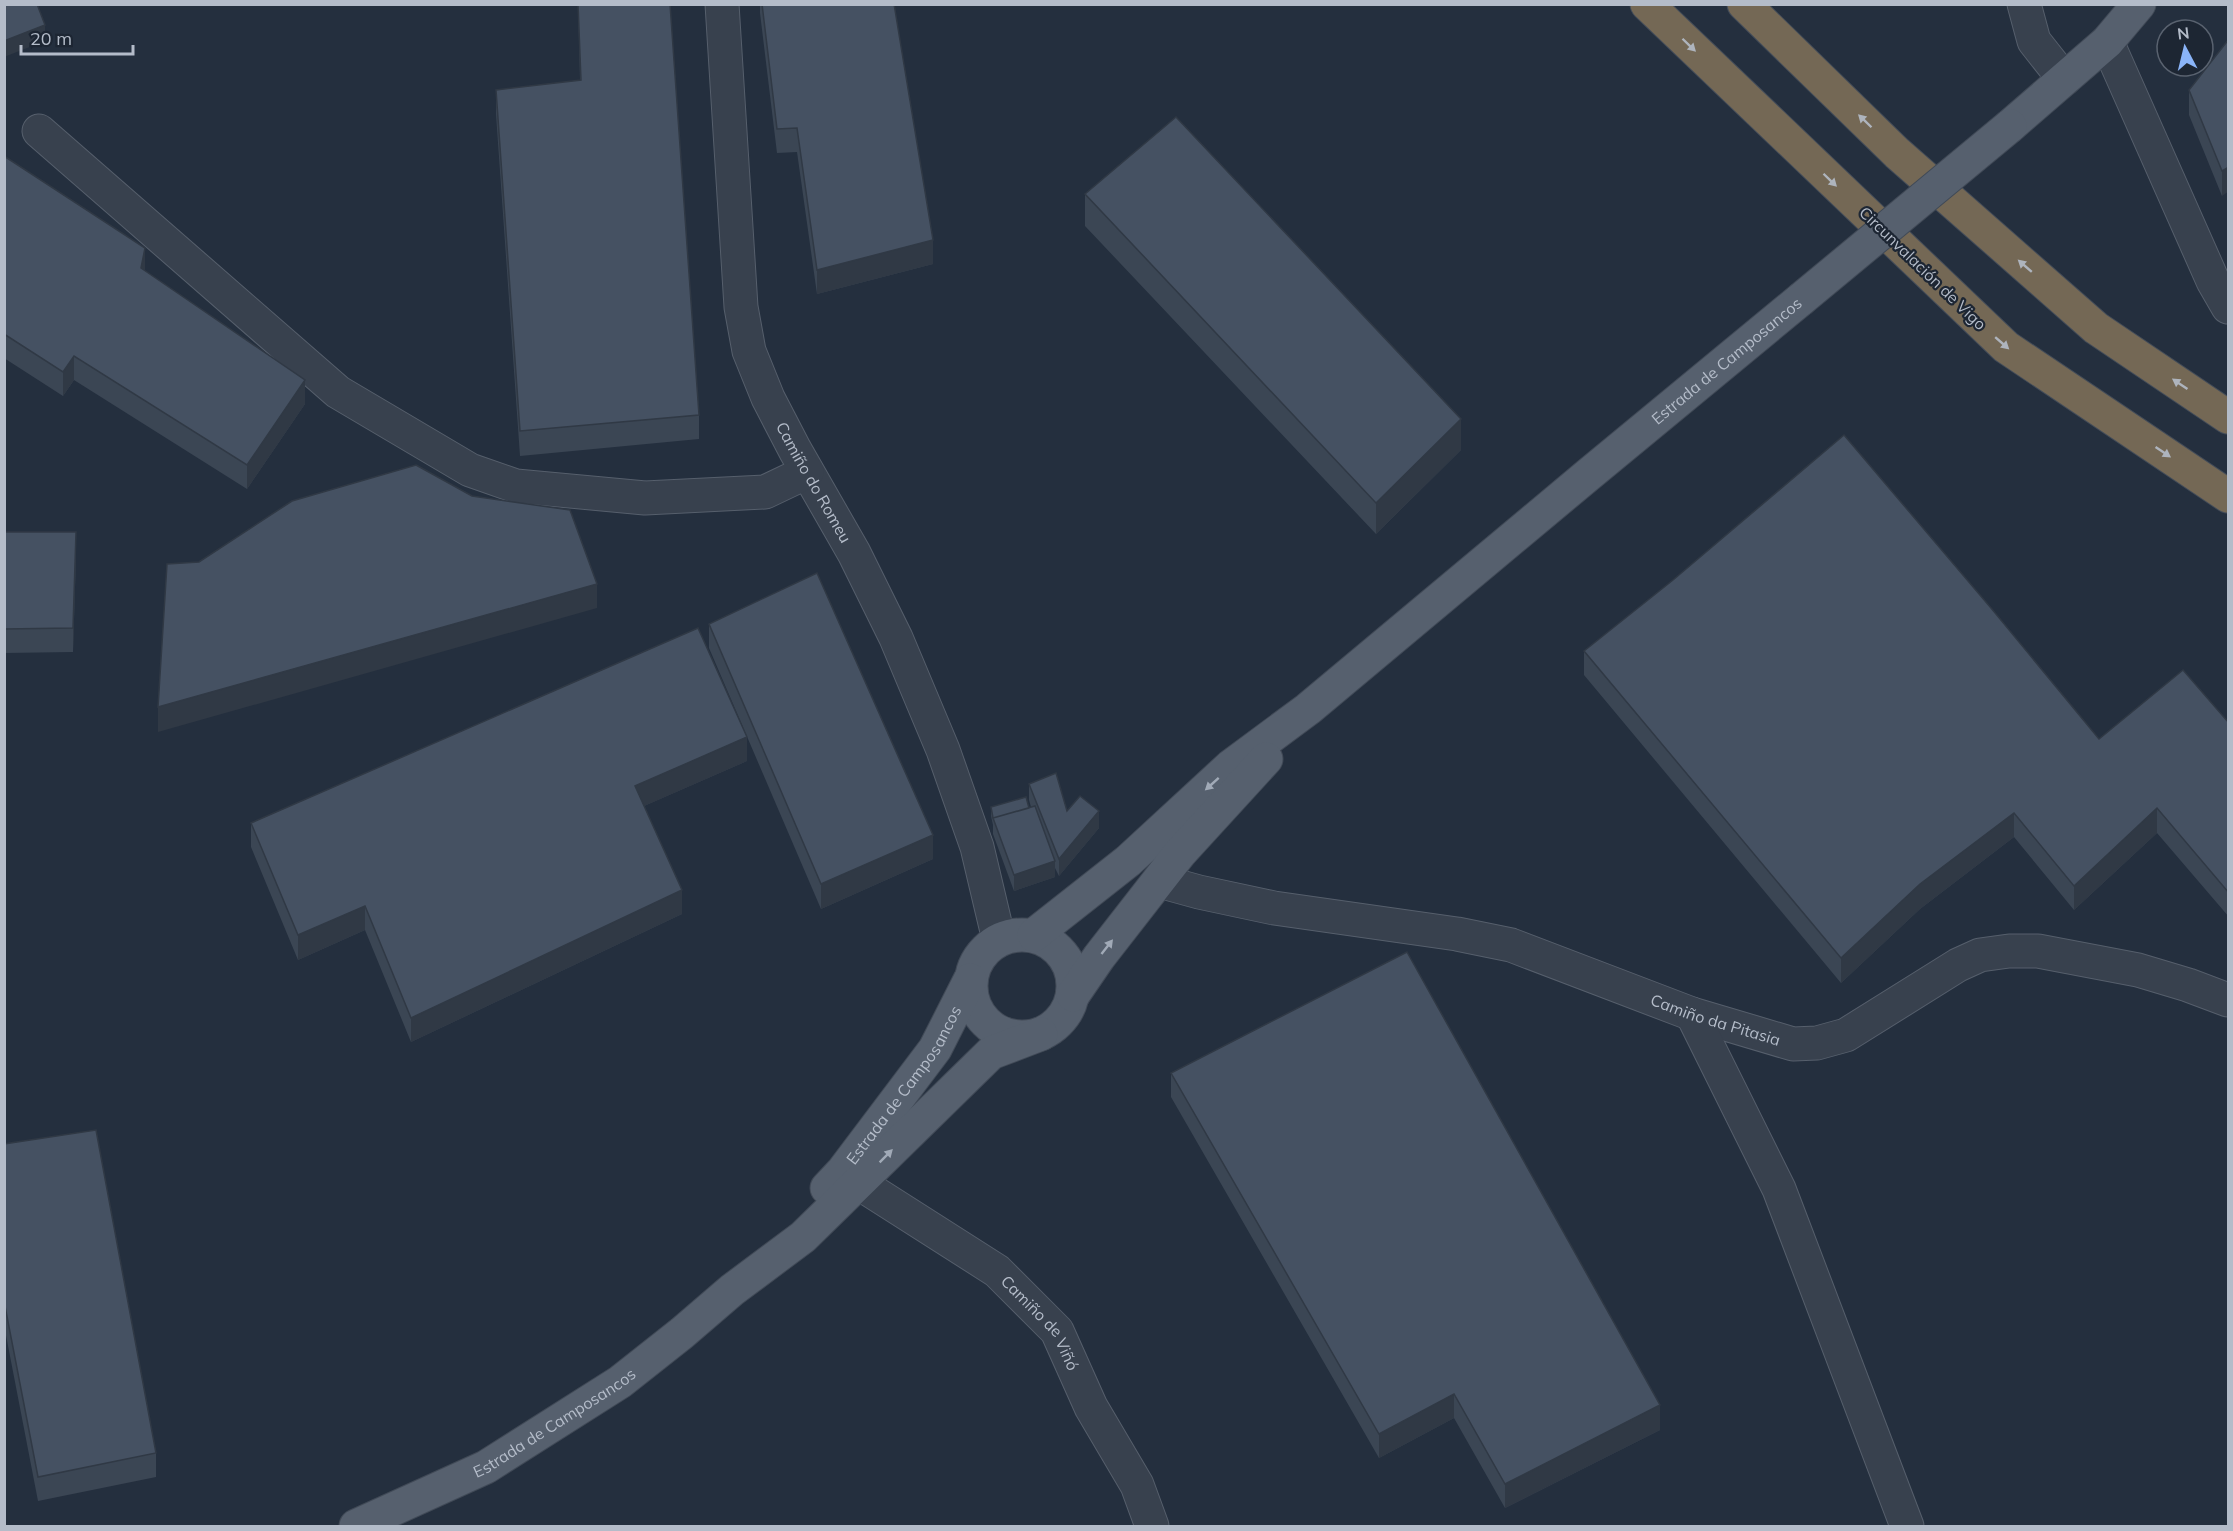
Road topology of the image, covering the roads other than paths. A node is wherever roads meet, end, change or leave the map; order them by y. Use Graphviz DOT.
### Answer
graph roads {
  1 [pos="722,4"];
  2 [pos="1647,4"];
  3 [pos="1744,4"];
  4 [pos="2024,4"];
  5 [pos="2139,4"];
  6 [pos="2107,42"];
  7 [pos="2064,80"];
  8 [pos="39,131"];
  9 [pos="2229,307"];
  10 [pos="2229,417"];
  11 [pos="807,471"];
  12 [pos="2229,496"];
  13 [pos="1308,710"];
  14 [pos="1173,885"];
  15 [pos="1034,935"];
  16 [pos="999,940"];
  17 [pos="970,980"];
  18 [pos="1073,995"];
  19 [pos="2229,1000"];
  20 [pos="1692,1014"];
  21 [pos="1041,1034"];
  22 [pos="859,1183"];
  23 [pos="732,1290"];
  24 [pos="356,1527"];
  25 [pos="1152,1527"];
  26 [pos="1907,1527"];
  1 -- 11 [label="street, Camiño do Romeu"];
  2 -- 12 [label="highway, Circunvalación de Vigo, one-way"];
  10 -- 3 [label="highway, one-way"];
  4 -- 7 [label="street"];
  5 -- 6 [label="main road, Estrada de Camposancos"];
  6 -- 7 [label="main road, Estrada de Camposancos"];
  6 -- 9 [label="street"];
  7 -- 13 [label="main road, Estrada de Camposancos, bridge"];
  8 -- 11 [label="street"];
  11 -- 16 [label="street, Camiño do Romeu"];
  13 -- 14 [label="main road, Estrada de Camposancos"];
  13 -- 15 [label="main road, Estrada de Camposancos, one-way"];
  18 -- 14 [label="main road, Estrada de Camposancos, one-way"];
  14 -- 20 [label="street, Camiño da Pitasia"];
  15 -- 16 [label="main road"];
  15 -- 18 [label="main road"];
  16 -- 17 [label="main road, Estrada de Camposancos"];
  17 -- 21 [label="main road, Estrada de Camposancos"];
  17 -- 23 [label="main road, Estrada de Camposancos"];
  18 -- 21 [label="main road, Estrada de Camposancos"];
  19 -- 20 [label="street, Camiño da Pitasia"];
  20 -- 26 [label="street"];
  22 -- 21 [label="main road, Estrada de Camposancos, one-way"];
  22 -- 23 [label="main road, Estrada de Camposancos"];
  22 -- 25 [label="street, Camiño de Viñó"];
  23 -- 24 [label="main road, Estrada de Camposancos"];
}
